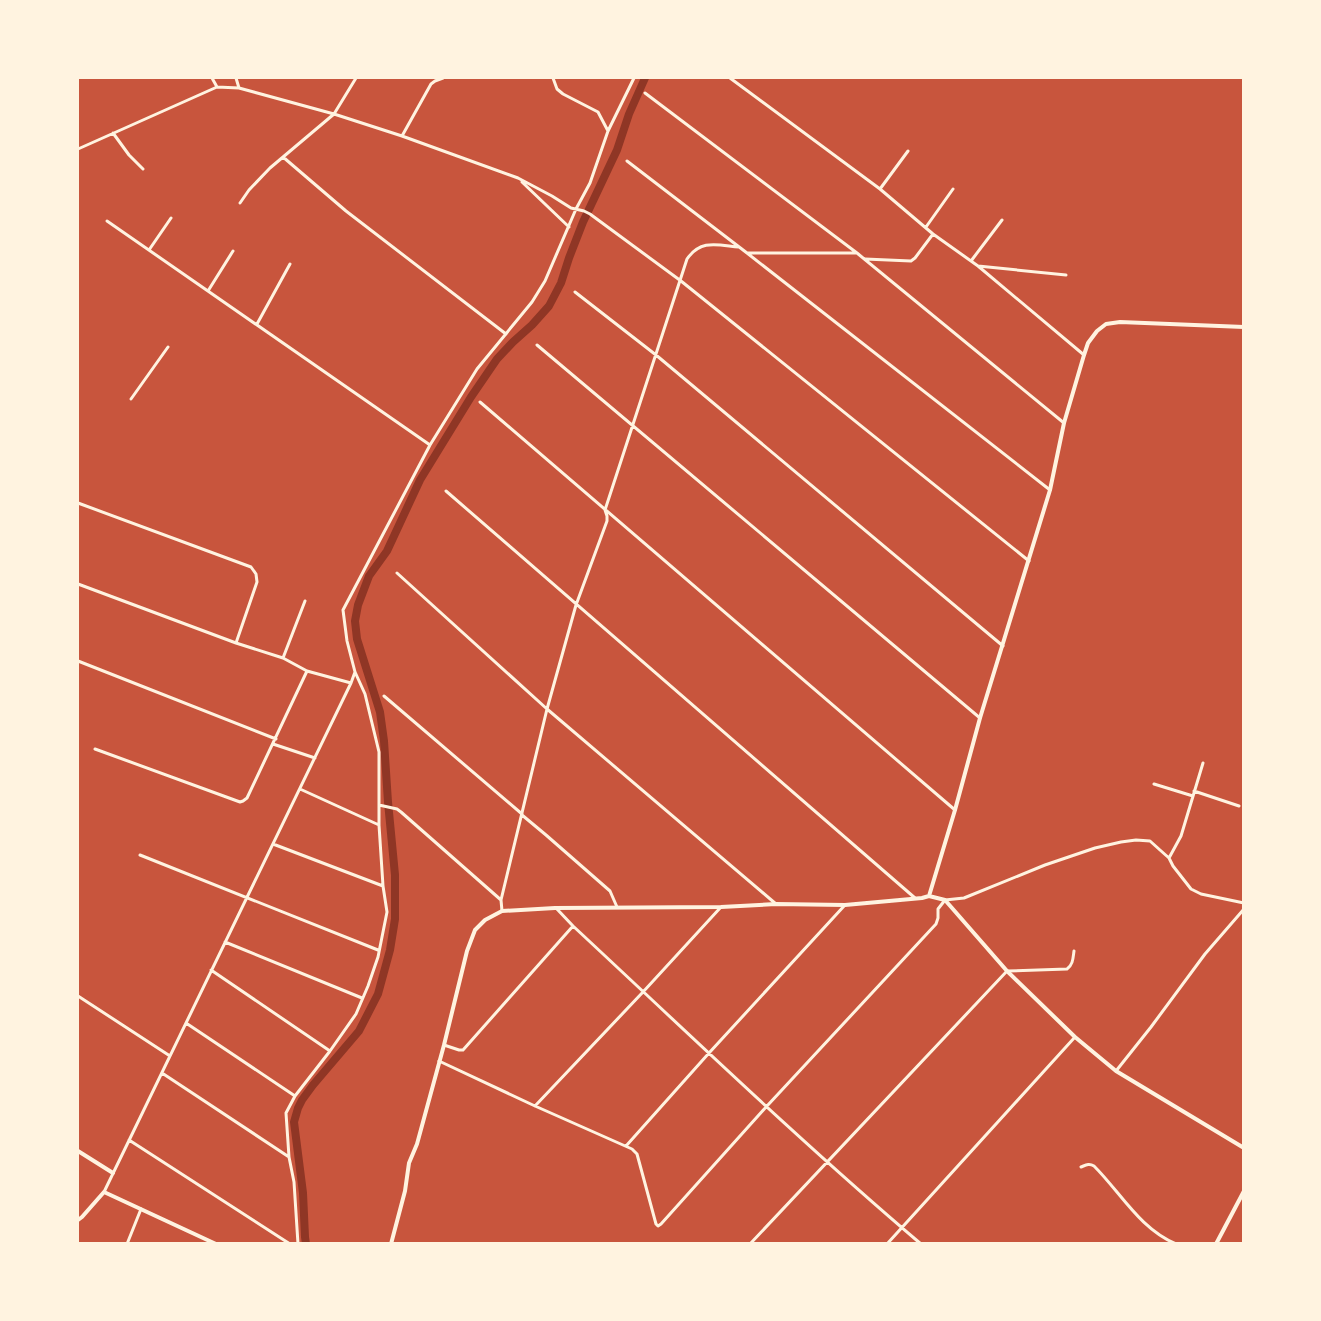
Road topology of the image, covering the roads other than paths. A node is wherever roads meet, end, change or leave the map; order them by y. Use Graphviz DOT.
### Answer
graph roads {
  1 [pos="212,78"];
  2 [pos="236,78"];
  3 [pos="356,78"];
  4 [pos="443,78"];
  5 [pos="553,78"];
  6 [pos="634,78"];
  7 [pos="730,78"];
  8 [pos="217,87"];
  9 [pos="239,88"];
  10 [pos="645,93"];
  11 [pos="334,114"];
  12 [pos="608,131"];
  13 [pos="113,133"];
  14 [pos="402,136"];
  15 [pos="78,149"];
  16 [pos="908,151"];
  17 [pos="283,157"];
  18 [pos="627,161"];
  19 [pos="143,169"];
  20 [pos="518,178"];
  21 [pos="880,189"];
  22 [pos="953,189"];
  23 [pos="240,203"];
  24 [pos="576,210"];
  25 [pos="171,218"];
  26 [pos="1002,220"];
  27 [pos="107,221"];
  28 [pos="569,227"];
  29 [pos="926,228"];
  30 [pos="933,234"];
  31 [pos="739,247"];
  32 [pos="150,250"];
  33 [pos="233,251"];
  34 [pos="747,253"];
  35 [pos="857,253"];
  36 [pos="865,259"];
  37 [pos="971,262"];
  38 [pos="290,264"];
  39 [pos="978,266"];
  40 [pos="1066,275"];
  41 [pos="681,281"];
  42 [pos="208,291"];
  43 [pos="575,292"];
  44 [pos="256,324"];
  45 [pos="1244,327"];
  46 [pos="506,334"];
  47 [pos="537,345"];
  48 [pos="168,347"];
  49 [pos="656,355"];
  50 [pos="1084,355"];
  51 [pos="131,399"];
  52 [pos="480,402"];
  53 [pos="1064,423"];
  54 [pos="632,426"];
  55 [pos="430,445"];
  56 [pos="1050,490"];
  57 [pos="446,491"];
  58 [pos="78,503"];
  59 [pos="605,510"];
  60 [pos="1028,561"];
  61 [pos="397,572"];
  62 [pos="78,584"];
  63 [pos="305,601"];
  64 [pos="576,604"];
  65 [pos="236,643"];
  66 [pos="1003,646"];
  67 [pos="283,658"];
  68 [pos="78,661"];
  69 [pos="307,671"];
  70 [pos="355,672"];
  71 [pos="351,683"];
  72 [pos="384,696"];
  73 [pos="547,709"];
  74 [pos="980,718"];
  75 [pos="276,739"];
  76 [pos="273,744"];
  77 [pos="95,749"];
  78 [pos="315,758"];
  79 [pos="1203,763"];
  80 [pos="1154,784"];
  81 [pos="300,789"];
  82 [pos="1194,791"];
  83 [pos="1193,796"];
  84 [pos="379,805"];
  85 [pos="1239,806"];
  86 [pos="955,810"];
  87 [pos="522,814"];
  88 [pos="379,825"];
  89 [pos="272,844"];
  90 [pos="140,854"];
  91 [pos="1169,858"];
  92 [pos="383,886"];
  93 [pos="928,896"];
  94 [pos="247,897"];
  95 [pos="915,898"];
  96 [pos="501,900"];
  97 [pos="945,900"];
  98 [pos="1244,903"];
  99 [pos="776,904"];
  100 [pos="845,905"];
  101 [pos="555,908"];
  102 [pos="617,908"];
  103 [pos="721,908"];
  104 [pos="1244,909"];
  105 [pos="502,911"];
  106 [pos="573,926"];
  107 [pos="225,942"];
  108 [pos="379,950"];
  109 [pos="1074,951"];
  110 [pos="211,970"];
  111 [pos="1007,971"];
  112 [pos="643,992"];
  113 [pos="78,996"];
  114 [pos="362,998"];
  115 [pos="186,1023"];
  116 [pos="1075,1037"];
  117 [pos="444,1045"];
  118 [pos="330,1051"];
  119 [pos="709,1053"];
  120 [pos="170,1056"];
  121 [pos="439,1061"];
  122 [pos="1116,1071"];
  123 [pos="162,1072"];
  124 [pos="294,1096"];
  125 [pos="535,1106"];
  126 [pos="767,1106"];
  127 [pos="129,1140"];
  128 [pos="626,1146"];
  129 [pos="1244,1148"];
  130 [pos="78,1151"];
  131 [pos="289,1157"];
  132 [pos="828,1161"];
  133 [pos="1081,1168"];
  134 [pos="113,1173"];
  135 [pos="1244,1191"];
  136 [pos="104,1192"];
  137 [pos="142,1210"];
  138 [pos="78,1220"];
  139 [pos="901,1227"];
  140 [pos="205,1238"];
  141 [pos="127,1244"];
  142 [pos="202,1244"];
  143 [pos="216,1244"];
  144 [pos="290,1244"];
  145 [pos="298,1244"];
  146 [pos="391,1244"];
  147 [pos="750,1244"];
  148 [pos="887,1244"];
  149 [pos="921,1244"];
  150 [pos="1176,1244"];
  151 [pos="1216,1244"];
  1 -- 8 [label="street"];
  2 -- 9 [label="street"];
  3 -- 11 [label="street"];
  4 -- 14 [label="street"];
  5 -- 12 [label="street"];
  6 -- 12 [label="street"];
  7 -- 21 [label="street"];
  8 -- 9 [label="street"];
  8 -- 13 [label="street"];
  9 -- 11 [label="street"];
  10 -- 35 [label="street"];
  11 -- 14 [label="street"];
  11 -- 17 [label="street"];
  12 -- 24 [label="street"];
  13 -- 15 [label="street"];
  13 -- 19 [label="street"];
  14 -- 20 [label="street"];
  16 -- 21 [label="street"];
  17 -- 23 [label="street"];
  17 -- 46 [label="street"];
  18 -- 31 [label="street"];
  20 -- 24 [label="street"];
  20 -- 28 [label="street"];
  21 -- 29 [label="street"];
  22 -- 29 [label="street"];
  24 -- 28 [label="street"];
  24 -- 41 [label="street"];
  25 -- 32 [label="street"];
  26 -- 37 [label="street"];
  27 -- 32 [label="street"];
  28 -- 46 [label="street"];
  29 -- 30 [label="street"];
  30 -- 36 [label="street"];
  30 -- 37 [label="street"];
  31 -- 34 [label="street"];
  31 -- 41 [label="street"];
  32 -- 42 [label="street"];
  33 -- 42 [label="street"];
  34 -- 35 [label="street"];
  34 -- 56 [label="street"];
  35 -- 36 [label="street"];
  36 -- 53 [label="street"];
  37 -- 39 [label="street"];
  38 -- 44 [label="street"];
  39 -- 40 [label="street"];
  39 -- 50 [label="street"];
  41 -- 49 [label="street"];
  41 -- 60 [label="street"];
  42 -- 44 [label="street"];
  43 -- 49 [label="street"];
  44 -- 55 [label="street"];
  45 -- 50 [label="street"];
  46 -- 55 [label="street"];
  47 -- 54 [label="street"];
  48 -- 51 [label="street"];
  49 -- 54 [label="street"];
  49 -- 66 [label="street"];
  50 -- 53 [label="street"];
  52 -- 59 [label="street"];
  53 -- 56 [label="street"];
  54 -- 59 [label="street"];
  54 -- 74 [label="street"];
  55 -- 70 [label="street"];
  56 -- 60 [label="street"];
  57 -- 64 [label="street"];
  58 -- 65 [label="street"];
  59 -- 64 [label="street"];
  59 -- 86 [label="street"];
  60 -- 66 [label="street"];
  61 -- 73 [label="street"];
  62 -- 65 [label="street"];
  63 -- 67 [label="street"];
  64 -- 73 [label="street"];
  64 -- 95 [label="street"];
  65 -- 67 [label="street"];
  66 -- 74 [label="street"];
  67 -- 69 [label="street"];
  68 -- 75 [label="street"];
  69 -- 71 [label="street"];
  69 -- 75 [label="street"];
  70 -- 71 [label="street"];
  70 -- 84 [label="street"];
  71 -- 78 [label="street"];
  72 -- 87 [label="street"];
  73 -- 87 [label="street"];
  73 -- 99 [label="street"];
  74 -- 86 [label="street"];
  75 -- 76 [label="street"];
  76 -- 77 [label="street"];
  76 -- 78 [label="street"];
  78 -- 81 [label="street"];
  79 -- 82 [label="street"];
  80 -- 83 [label="street"];
  81 -- 88 [label="street"];
  81 -- 89 [label="street"];
  82 -- 83 [label="street"];
  82 -- 85 [label="street"];
  83 -- 91 [label="street"];
  84 -- 88 [label="street"];
  84 -- 96 [label="street"];
  86 -- 93 [label="street"];
  87 -- 96 [label="street"];
  87 -- 102 [label="street"];
  88 -- 92 [label="street"];
  89 -- 92 [label="street"];
  89 -- 94 [label="street"];
  90 -- 94 [label="street"];
  91 -- 97 [label="street"];
  91 -- 98 [label="street"];
  92 -- 108 [label="street"];
  93 -- 95 [label="street"];
  93 -- 97 [label="street"];
  94 -- 107 [label="street"];
  94 -- 108 [label="street"];
  95 -- 100 [label="street"];
  96 -- 105 [label="street"];
  97 -- 111 [label="street"];
  97 -- 126 [label="street"];
  99 -- 100 [label="street"];
  99 -- 103 [label="street"];
  100 -- 119 [label="street"];
  101 -- 102 [label="street"];
  101 -- 105 [label="street"];
  101 -- 106 [label="street"];
  102 -- 103 [label="street"];
  103 -- 112 [label="street"];
  104 -- 122 [label="street"];
  105 -- 117 [label="street"];
  106 -- 112 [label="street"];
  106 -- 117 [label="street"];
  107 -- 110 [label="street"];
  107 -- 114 [label="street"];
  108 -- 114 [label="street"];
  109 -- 111 [label="street"];
  110 -- 115 [label="street"];
  110 -- 118 [label="street"];
  111 -- 116 [label="street"];
  111 -- 132 [label="street"];
  112 -- 119 [label="street"];
  112 -- 125 [label="street"];
  113 -- 120 [label="street"];
  114 -- 118 [label="street"];
  115 -- 120 [label="street"];
  115 -- 124 [label="street"];
  116 -- 122 [label="street"];
  116 -- 139 [label="street"];
  117 -- 121 [label="street"];
  118 -- 124 [label="street"];
  119 -- 126 [label="street"];
  119 -- 128 [label="street"];
  120 -- 123 [label="street"];
  121 -- 125 [label="street"];
  121 -- 146 [label="street"];
  122 -- 129 [label="street"];
  123 -- 127 [label="street"];
  123 -- 131 [label="street"];
  124 -- 131 [label="street"];
  125 -- 128 [label="street"];
  126 -- 128 [label="street"];
  126 -- 132 [label="street"];
  127 -- 134 [label="street"];
  127 -- 144 [label="street"];
  130 -- 134 [label="street"];
  131 -- 145 [label="street"];
  132 -- 139 [label="street"];
  132 -- 147 [label="street"];
  133 -- 150 [label="street"];
  134 -- 136 [label="street"];
  135 -- 151 [label="street"];
  136 -- 137 [label="street"];
  136 -- 138 [label="street"];
  137 -- 140 [label="street"];
  137 -- 141 [label="street"];
  139 -- 148 [label="street"];
  139 -- 149 [label="street"];
  140 -- 142 [label="street"];
  140 -- 143 [label="street"];
}
